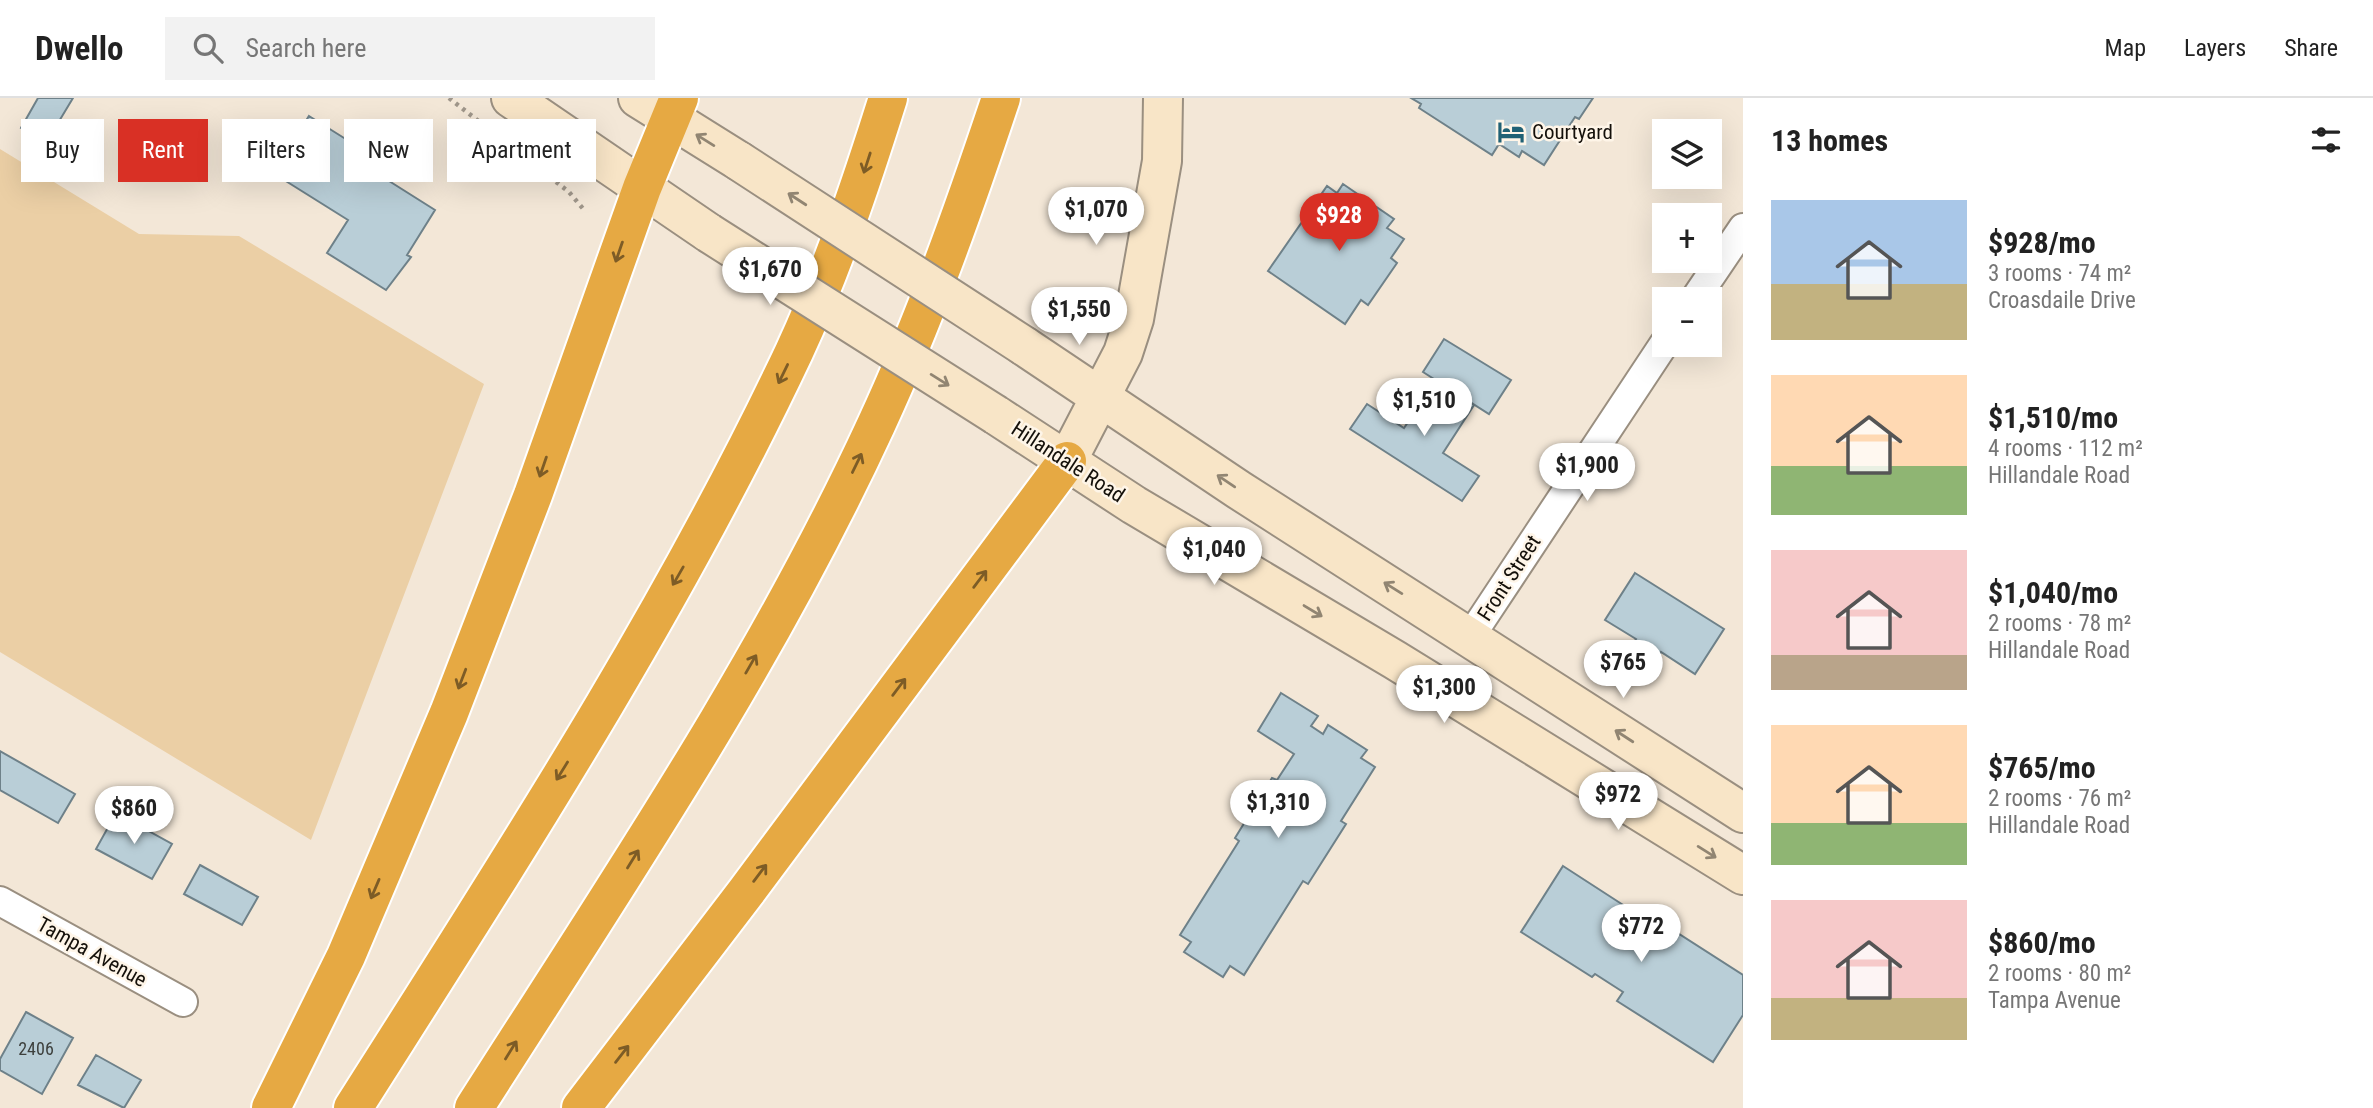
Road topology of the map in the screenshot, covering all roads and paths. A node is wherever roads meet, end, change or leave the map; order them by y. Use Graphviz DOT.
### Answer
graph roads {
  1 [pos="449,98"];
  2 [pos="511,98"];
  3 [pos="638,98"];
  4 [pos="888,98"];
  5 [pos="1000,98"];
  6 [pos="1143,98"];
  7 [pos="1163,98"];
  8 [pos="675,108"];
  9 [pos="642,188"];
  10 [pos="585,211"];
  11 [pos="1743,228"];
  12 [pos="1703,287"];
  13 [pos="1655,357"];
  14 [pos="1101,397"];
  15 [pos="1066,461"];
  16 [pos="1471,637"];
  17 [pos="1743,813"];
  18 [pos="1743,874"];
  19 [pos="0,901"];
  20 [pos="183,1002"];
  21 [pos="271,1108"];
  22 [pos="353,1108"];
  23 [pos="474,1108"];
  24 [pos="581,1108"];
  1 -- 10 [label="path"];
  2 -- 9 [label="main road, Hillandale Road"];
  3 -- 8 [label="main road"];
  4 -- 22 [label="highway, one-way"];
  23 -- 5 [label="highway, one-way"];
  6 -- 14 [label="main road"];
  7 -- 14 [label="main road"];
  8 -- 9 [label="highway"];
  14 -- 8 [label="main road, one-way, bridge"];
  9 -- 15 [label="main road, Hillandale Road, one-way, bridge"];
  9 -- 21 [label="highway, one-way"];
  11 -- 12 [label="street"];
  13 -- 16 [label="street, Front Street"];
  14 -- 15 [label="main road"];
  16 -- 14 [label="main road, one-way"];
  15 -- 18 [label="main road, Hillandale Road, one-way"];
  24 -- 15 [label="highway, one-way"];
  17 -- 16 [label="main road, one-way"];
  19 -- 20 [label="street, Tampa Avenue"];
}
